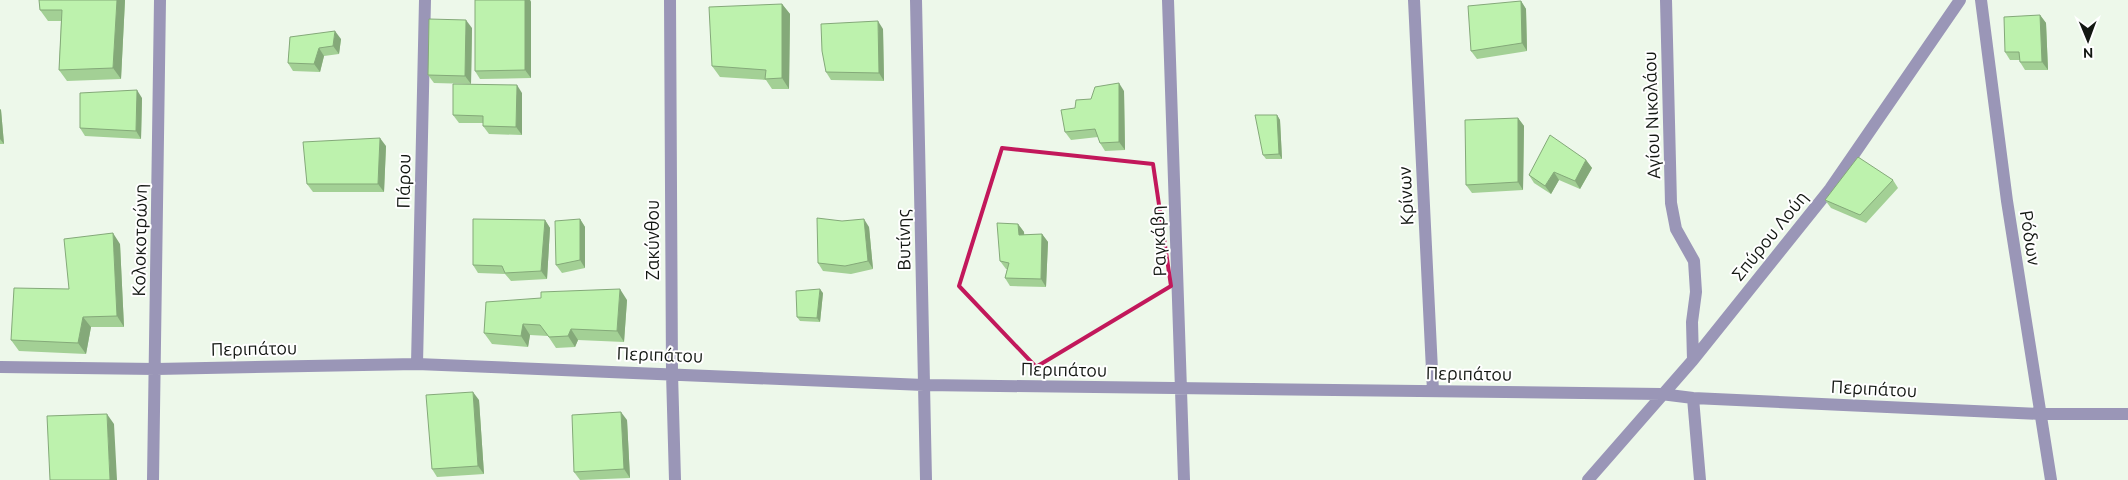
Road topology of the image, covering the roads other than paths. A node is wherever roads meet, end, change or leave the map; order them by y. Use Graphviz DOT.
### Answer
graph roads {
  1 [pos="160,0"];
  2 [pos="425,0"];
  3 [pos="670,0"];
  4 [pos="916,0"];
  5 [pos="1168,0"];
  6 [pos="1414,0"];
  7 [pos="1666,0"];
  8 [pos="1960,0"];
  9 [pos="1981,0"];
  10 [pos="1694,360"];
  11 [pos="417,364"];
  12 [pos="0,367"];
  13 [pos="156,369"];
  14 [pos="672,373"];
  15 [pos="924,385"];
  16 [pos="1181,389"];
  17 [pos="1433,391"];
  18 [pos="1661,394"];
  19 [pos="1693,398"];
  20 [pos="2041,414"];
  21 [pos="2128,414"];
  22 [pos="153,480"];
  23 [pos="675,480"];
  24 [pos="926,480"];
  25 [pos="1184,480"];
  26 [pos="1588,480"];
  27 [pos="1700,480"];
  28 [pos="2051,480"];
  1 -- 13 [label="street, Κολοκοτρώνη"];
  2 -- 11 [label="street, Πάρου"];
  3 -- 14 [label="street, Ζακύνθου"];
  4 -- 15 [label="street, Βυτίνης"];
  5 -- 16 [label="street, Ραγκάβη"];
  6 -- 17 [label="street, Κρίνων"];
  7 -- 10 [label="street, Αγίου Νικολάου"];
  8 -- 10 [label="street, Σπύρου Λούη"];
  9 -- 20 [label="street, Ρόδων"];
  10 -- 18 [label="street, Σπύρου Λούη"];
  11 -- 13 [label="street, Περιπάτου"];
  11 -- 14 [label="street, Περιπάτου"];
  12 -- 13 [label="street, Περιπάτου"];
  13 -- 22 [label="street, Κολοκοτρώνη"];
  14 -- 15 [label="street, Περιπάτου"];
  14 -- 23 [label="street, Ζακύνθου"];
  15 -- 16 [label="street, Περιπάτου"];
  15 -- 24 [label="street, Βυτίνης"];
  16 -- 17 [label="street, Περιπάτου"];
  16 -- 25 [label="street, Ραγκάβη"];
  17 -- 18 [label="street, Περιπάτου"];
  18 -- 19 [label="street, Περιπάτου"];
  18 -- 26 [label="street, Σπύρου Λούη"];
  19 -- 20 [label="street, Περιπάτου"];
  19 -- 27 [label="street"];
  20 -- 21 [label="street, Περιπάτου"];
  20 -- 28 [label="street, Ρόδων"];
}
